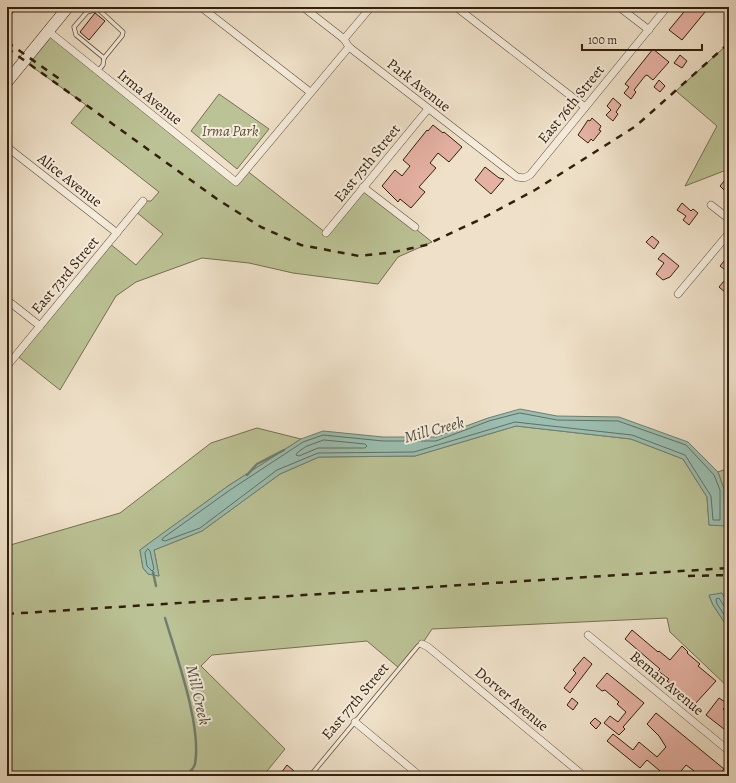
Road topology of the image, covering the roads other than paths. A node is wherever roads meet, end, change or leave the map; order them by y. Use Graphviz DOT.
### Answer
graph roads {
  1 [pos="16,7"];
  2 [pos="68,7"];
  3 [pos="81,7"];
  4 [pos="201,7"];
  5 [pos="303,7"];
  6 [pos="371,7"];
  7 [pos="456,7"];
  8 [pos="619,7"];
  9 [pos="668,7"];
  10 [pos="87,12"];
  11 [pos="7,15"];
  12 [pos="649,30"];
  13 [pos="48,31"];
  14 [pos="344,39"];
  15 [pos="349,47"];
  16 [pos="104,58"];
  17 [pos="98,72"];
  18 [pos="7,82"];
  19 [pos="310,92"];
  20 [pos="585,107"];
  21 [pos="428,108"];
  22 [pos="7,147"];
  23 [pos="524,178"];
  24 [pos="363,188"];
  25 [pos="143,201"];
  26 [pos="711,205"];
  27 [pos="729,219"];
  28 [pos="415,226"];
  29 [pos="729,233"];
  30 [pos="117,234"];
  31 [pos="326,234"];
  32 [pos="678,294"];
  33 [pos="7,300"];
  34 [pos="40,326"];
  35 [pos="7,366"];
  36 [pos="588,635"];
  37 [pos="422,644"];
  38 [pos="355,722"];
  39 [pos="729,751"];
  40 [pos="310,776"];
  41 [pos="420,776"];
  42 [pos="584,776"];
  1 -- 11 [label="lane"];
  2 -- 13 [label="main road"];
  3 -- 10 [label="lane"];
  4 -- 19 [label="street"];
  5 -- 14 [label="street, Park Avenue"];
  6 -- 14 [label="street"];
  7 -- 20 [label="street"];
  8 -- 12 [label="street"];
  9 -- 12 [label="street, East 76th Street"];
  10 -- 16 [label="lane"];
  10 -- 16 [label="lane"];
  12 -- 20 [label="street, East 76th Street"];
  13 -- 17 [label="street, Irma Avenue"];
  13 -- 18 [label="main road"];
  14 -- 15 [label="street, Park Avenue"];
  15 -- 19 [label="street"];
  15 -- 21 [label="street, Park Avenue"];
  16 -- 17 [label="lane"];
  17 -- 19 [label="street, Irma Avenue"];
  20 -- 23 [label="street, East 76th Street"];
  21 -- 23 [label="street, Park Avenue"];
  21 -- 24 [label="street, East 75th Street"];
  22 -- 30 [label="street, Alice Avenue"];
  24 -- 28 [label="street"];
  24 -- 31 [label="street, East 75th Street"];
  25 -- 30 [label="street, East 73rd Street"];
  26 -- 27 [label="street"];
  29 -- 32 [label="street"];
  30 -- 34 [label="street, East 73rd Street"];
  33 -- 34 [label="street"];
  34 -- 35 [label="street, East 73rd Street"];
  36 -- 39 [label="street, Beman Avenue"];
  37 -- 38 [label="lane, East 77th Street"];
  37 -- 42 [label="street, Dorver Avenue"];
  38 -- 40 [label="lane, East 77th Street"];
  38 -- 41 [label="street"];
}
